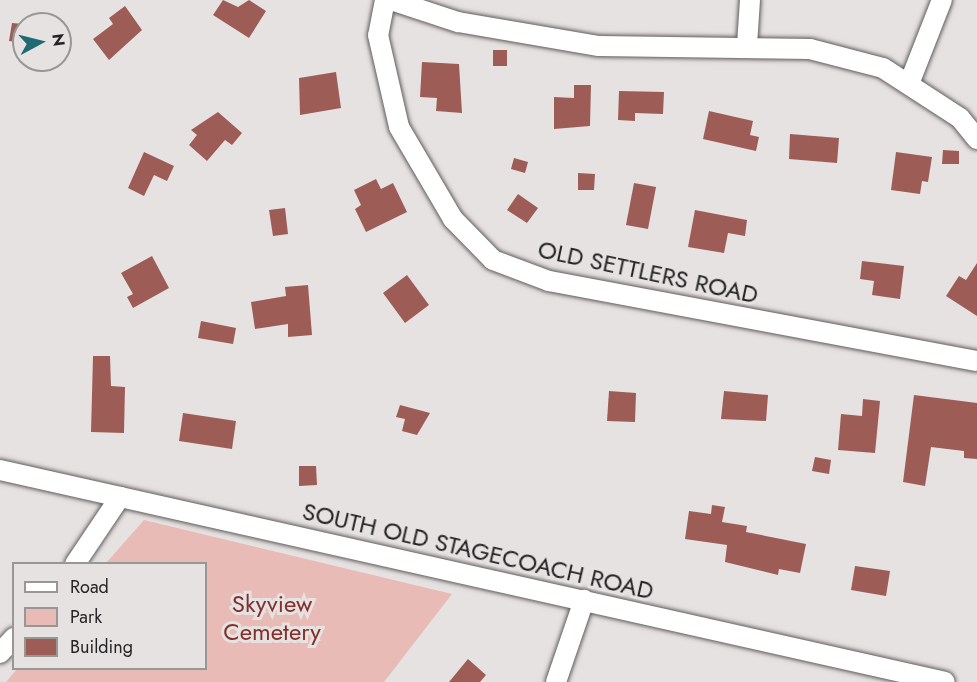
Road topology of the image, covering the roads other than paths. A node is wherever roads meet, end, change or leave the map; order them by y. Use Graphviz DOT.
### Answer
graph roads {
  1 [pos="385,0"];
  2 [pos="391,0"];
  3 [pos="750,0"];
  4 [pos="942,0"];
  5 [pos="747,45"];
  6 [pos="909,84"];
  7 [pos="977,139"];
  8 [pos="977,361"];
  9 [pos="0,470"];
  10 [pos="120,497"];
  11 [pos="76,562"];
  12 [pos="584,600"];
  13 [pos="12,640"];
  14 [pos="0,653"];
  15 [pos="556,682"];
  16 [pos="945,682"];
  1 -- 8 [label="street, OLD SETTLERS ROAD"];
  2 -- 5 [label="street"];
  3 -- 5 [label="street"];
  4 -- 6 [label="street"];
  5 -- 6 [label="street"];
  6 -- 7 [label="street"];
  9 -- 10 [label="street, SOUTH OLD STAGECOACH ROAD"];
  10 -- 11 [label="street"];
  10 -- 12 [label="street, SOUTH OLD STAGECOACH ROAD"];
  12 -- 15 [label="street"];
  12 -- 16 [label="street, SOUTH OLD STAGECOACH ROAD"];
  13 -- 14 [label="street"];
}
